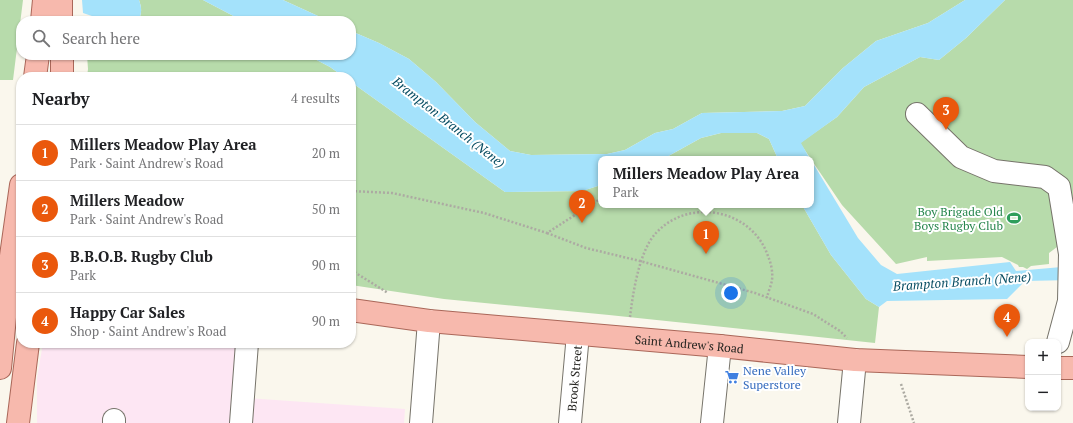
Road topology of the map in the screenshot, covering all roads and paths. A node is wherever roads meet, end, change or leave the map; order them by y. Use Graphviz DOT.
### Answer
graph roads {
  1 [pos="37,60"];
  2 [pos="62,60"];
  3 [pos="36,72"];
  4 [pos="62,72"];
  5 [pos="917,114"];
  6 [pos="356,191"];
  7 [pos="598,200"];
  8 [pos="16,220"];
  9 [pos="547,233"];
  10 [pos="11,256"];
  11 [pos="640,261"];
  12 [pos="767,298"];
  13 [pos="356,311"];
  14 [pos="429,321"];
  15 [pos="578,334"];
  16 [pos="627,338"];
  17 [pos="1059,339"];
  18 [pos="720,346"];
  19 [pos="27,348"];
  20 [pos="247,348"];
  21 [pos="862,360"];
  22 [pos="894,362"];
  23 [pos="1025,367"];
  24 [pos="0,368"];
  25 [pos="1061,368"];
  26 [pos="1073,368"];
  27 [pos="18,423"];
  28 [pos="241,423"];
  29 [pos="421,423"];
  30 [pos="570,423"];
  31 [pos="712,423"];
  32 [pos="849,423"];
  33 [pos="914,423"];
  1 -- 3 [label="main road"];
  2 -- 4 [label="main road"];
  5 -- 17 [label="street"];
  6 -- 9 [label="path"];
  7 -- 9 [label="path"];
  8 -- 10 [label="main road"];
  9 -- 11 [label="path"];
  10 -- 24 [label="main road"];
  11 -- 12 [label="path"];
  11 -- 12 [label="path"];
  11 -- 16 [label="path"];
  12 -- 21 [label="path"];
  13 -- 14 [label="main road, Saint Andrew's Road"];
  14 -- 15 [label="main road, Saint Andrew's Road"];
  14 -- 29 [label="street"];
  15 -- 16 [label="main road, Saint Andrew's Road"];
  15 -- 30 [label="street, Brook Street"];
  16 -- 18 [label="main road, Saint Andrew's Road"];
  18 -- 21 [label="main road, Saint Andrew's Road"];
  18 -- 31 [label="street"];
  19 -- 27 [label="main road"];
  20 -- 28 [label="street"];
  21 -- 22 [label="main road, Saint Andrew's Road"];
  21 -- 32 [label="street"];
  22 -- 23 [label="main road, Saint Andrew's Road"];
  22 -- 33 [label="path"];
  25 -- 26 [label="main road"];
}
